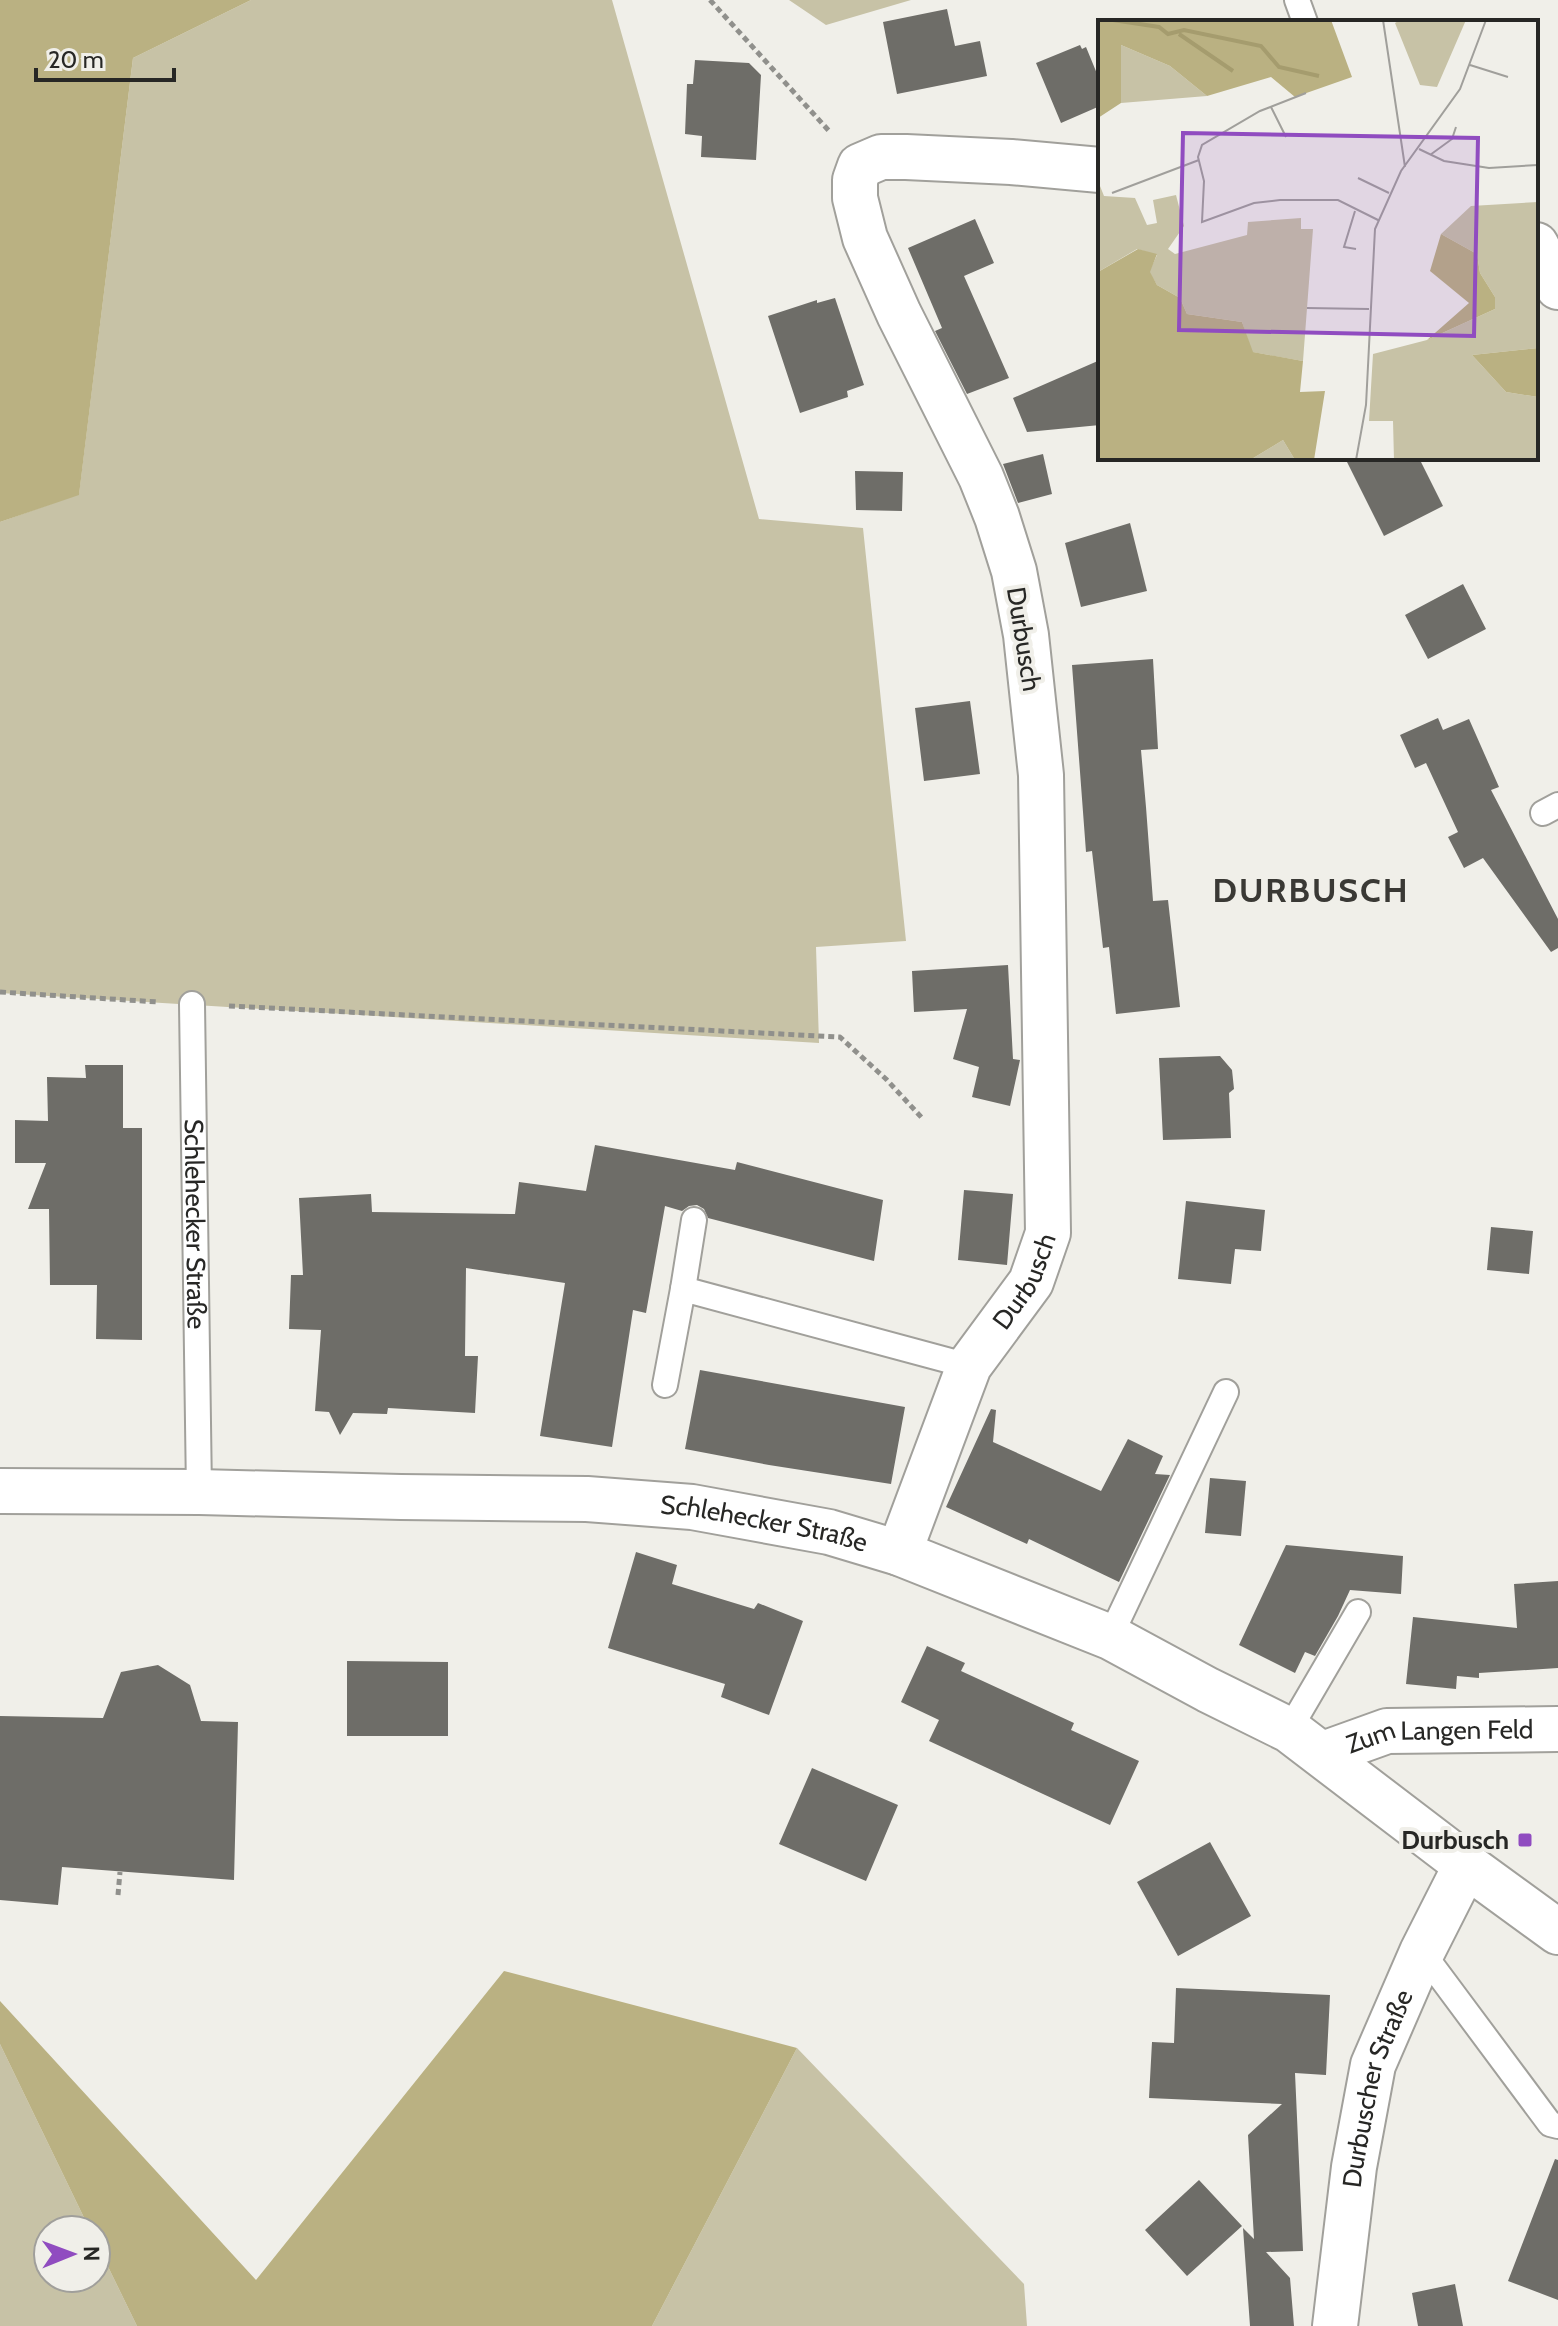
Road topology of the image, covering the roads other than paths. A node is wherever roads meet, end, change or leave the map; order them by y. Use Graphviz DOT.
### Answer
graph roads {
  1 [pos="1297,0"];
  2 [pos="1304,20"];
  3 [pos="1098,170"];
  4 [pos="1538,249"];
  5 [pos="1558,287"];
  6 [pos="192,1004"];
  7 [pos="694,1220"];
  8 [pos="683,1289"];
  9 [pos="969,1366"];
  10 [pos="665,1385"];
  11 [pos="1226,1392"];
  12 [pos="0,1491"];
  13 [pos="199,1492"];
  14 [pos="899,1553"];
  15 [pos="1358,1612"];
  16 [pos="1110,1637"];
  17 [pos="1558,1729"];
  18 [pos="1306,1742"];
  19 [pos="1466,1865"];
  20 [pos="1558,1932"];
  21 [pos="1422,1952"];
  22 [pos="1558,2126"];
  23 [pos="1335,2326"];
  1 -- 2 [label="lane"];
  3 -- 9 [label="street, Durbusch"];
  4 -- 5 [label="street"];
  6 -- 13 [label="lane, Schlehecker Straße"];
  7 -- 8 [label="lane"];
  8 -- 9 [label="lane"];
  8 -- 10 [label="lane"];
  9 -- 14 [label="street, Durbusch"];
  11 -- 16 [label="lane"];
  12 -- 13 [label="street, Schlehecker Straße"];
  13 -- 14 [label="street, Schlehecker Straße"];
  14 -- 16 [label="street, Schlehecker Straße"];
  15 -- 18 [label="lane"];
  16 -- 18 [label="street, Schlehecker Straße"];
  17 -- 18 [label="street, Zum Langen Feld"];
  18 -- 19 [label="street, Schlehecker Straße"];
  19 -- 20 [label="street, Schlehecker Straße"];
  19 -- 21 [label="street, Durbuscher Straße"];
  21 -- 22 [label="lane"];
  21 -- 23 [label="street, Durbuscher Straße"];
}
